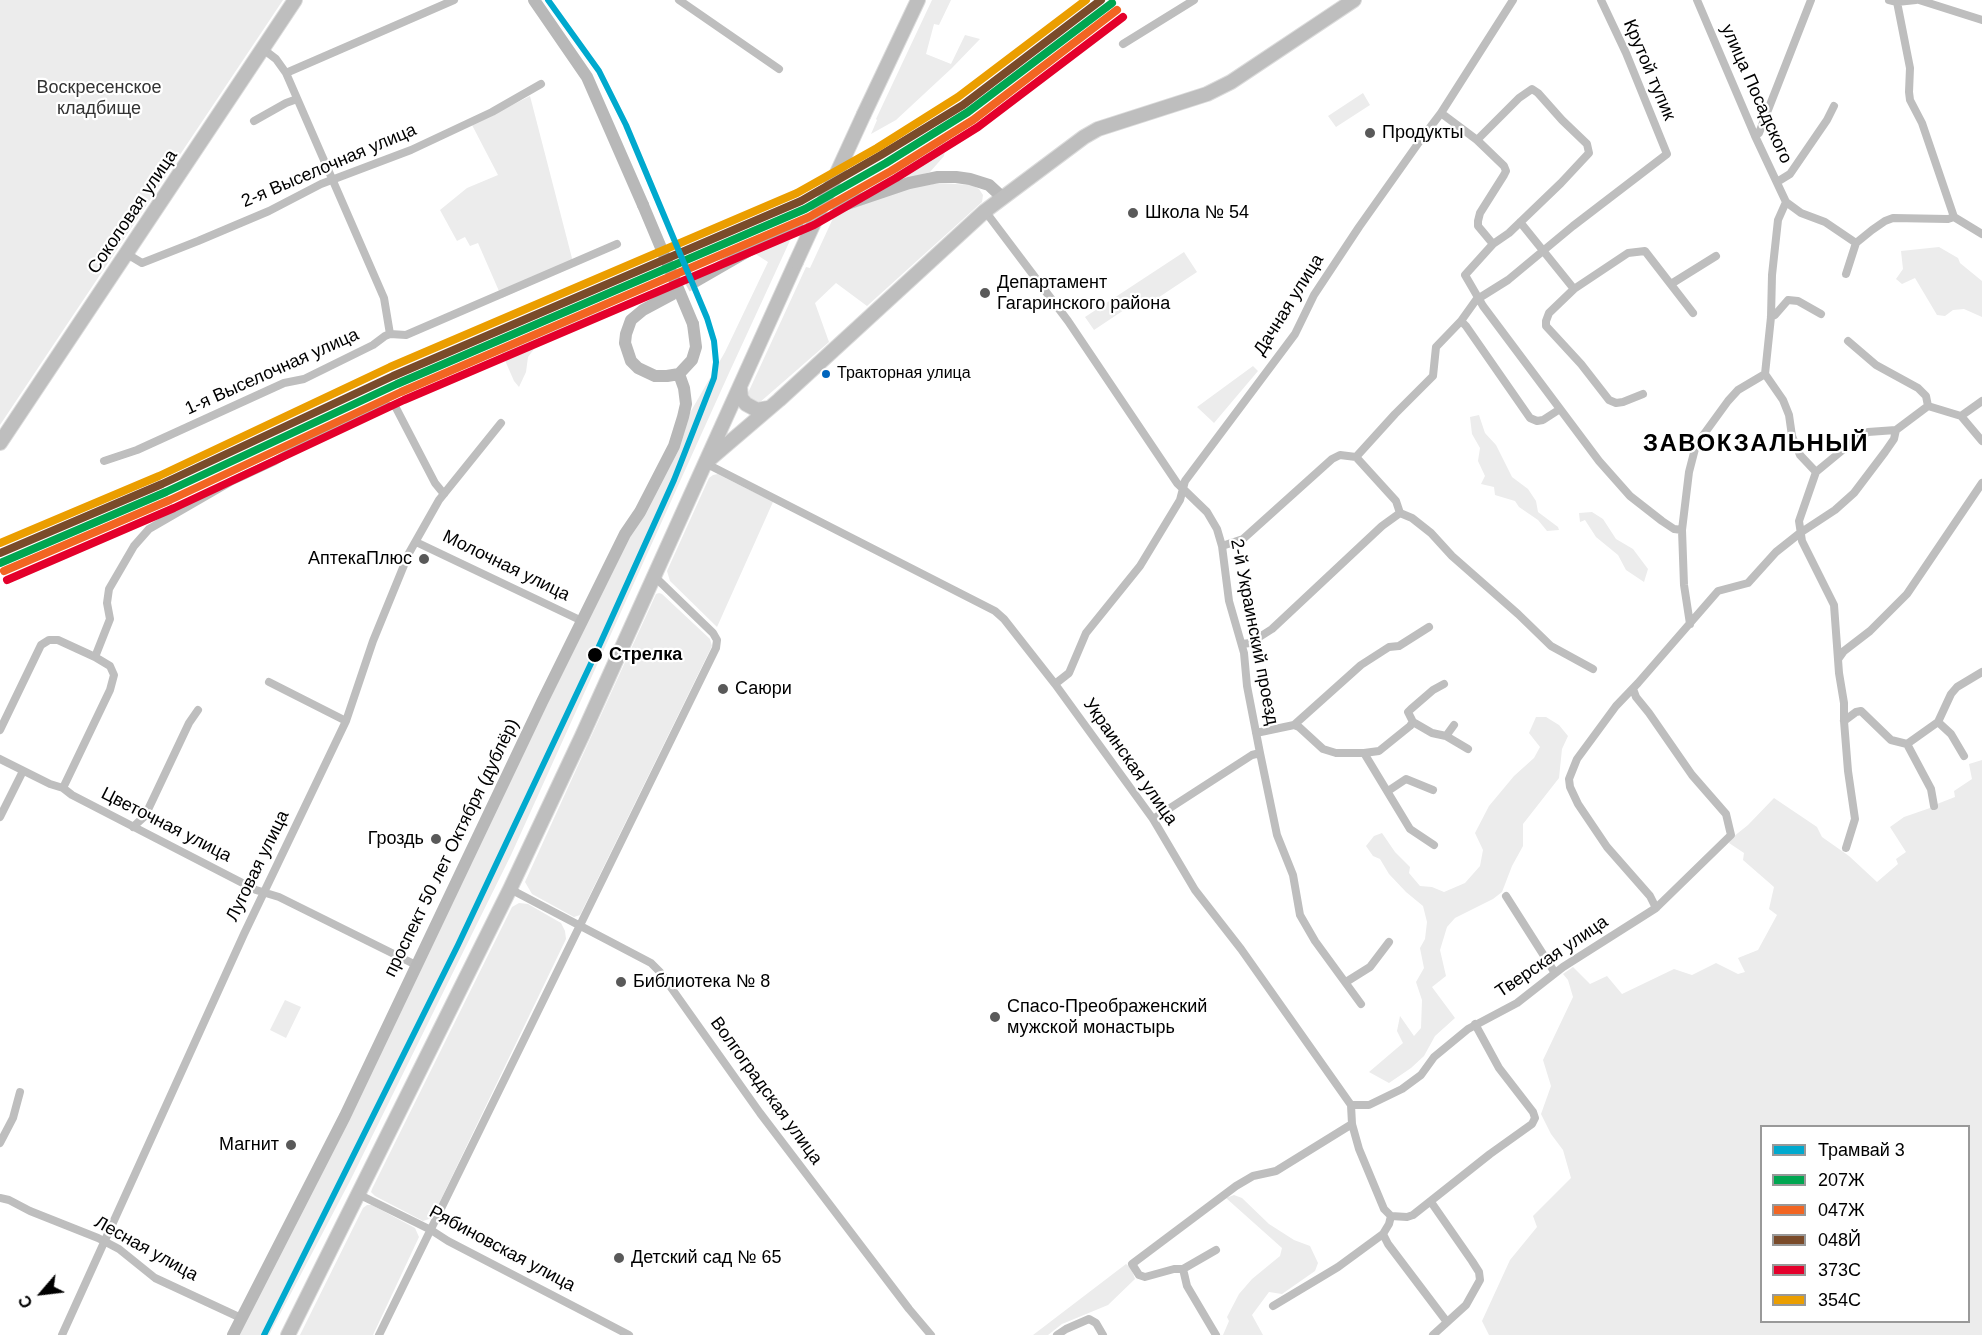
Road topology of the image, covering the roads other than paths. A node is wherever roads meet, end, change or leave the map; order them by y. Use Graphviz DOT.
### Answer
graph roads {
  1 [pos="295,0"];
  2 [pos="454,0"];
  3 [pos="534,0"];
  4 [pos="679,0"];
  5 [pos="918,0"];
  6 [pos="1194,0"];
  7 [pos="1354,0"];
  8 [pos="1513,0"];
  9 [pos="1601,0"];
  10 [pos="1697,0"];
  11 [pos="1811,0"];
  12 [pos="1918,0"];
  13 [pos="1893,1"];
  14 [pos="1982,20"];
  15 [pos="1123,44"];
  16 [pos="262,49"];
  17 [pos="779,69"];
  18 [pos="286,73"];
  19 [pos="541,84"];
  20 [pos="297,99"];
  21 [pos="1834,106"];
  22 [pos="1442,113"];
  23 [pos="254,121"];
  24 [pos="1755,136"];
  25 [pos="1477,140"];
  26 [pos="333,180"];
  27 [pos="1777,182"];
  28 [pos="1003,198"];
  29 [pos="1786,202"];
  30 [pos="838,207"];
  31 [pos="986,211"];
  32 [pos="1954,217"];
  33 [pos="1520,222"];
  34 [pos="797,225"];
  35 [pos="1982,234"];
  36 [pos="1856,243"];
  37 [pos="617,244"];
  38 [pos="1493,244"];
  39 [pos="1544,251"];
  40 [pos="126,254"];
  41 [pos="1716,256"];
  42 [pos="1846,274"];
  43 [pos="696,281"];
  44 [pos="1671,284"];
  45 [pos="1574,289"];
  46 [pos="671,295"];
  47 [pos="1480,297"];
  48 [pos="1693,313"];
  49 [pos="1821,314"];
  50 [pos="1771,316"];
  51 [pos="1461,321"];
  52 [pos="390,334"];
  53 [pos="1848,340"];
  54 [pos="679,374"];
  55 [pos="1765,374"];
  56 [pos="740,387"];
  57 [pos="1643,394"];
  58 [pos="1982,401"];
  59 [pos="1928,406"];
  60 [pos="768,408"];
  61 [pos="1560,409"];
  62 [pos="1961,416"];
  63 [pos="501,423"];
  64 [pos="1896,430"];
  65 [pos="1982,441"];
  66 [pos="0,443"];
  67 [pos="1356,457"];
  68 [pos="104,460"];
  69 [pos="705,463"];
  70 [pos="1816,472"];
  71 [pos="1982,483"];
  72 [pos="1182,489"];
  73 [pos="444,494"];
  74 [pos="1401,513"];
  75 [pos="1682,530"];
  76 [pos="1800,533"];
  77 [pos="417,542"];
  78 [pos="1222,546"];
  79 [pos="654,576"];
  80 [pos="582,621"];
  81 [pos="1690,624"];
  82 [pos="1429,627"];
  83 [pos="1242,644"];
  84 [pos="95,657"];
  85 [pos="1839,658"];
  86 [pos="1593,669"];
  87 [pos="1982,672"];
  88 [pos="269,682"];
  89 [pos="1055,684"];
  90 [pos="1444,684"];
  91 [pos="1633,689"];
  92 [pos="198,710"];
  93 [pos="346,721"];
  94 [pos="1844,721"];
  95 [pos="1413,722"];
  96 [pos="1938,722"];
  97 [pos="1294,725"];
  98 [pos="1454,725"];
  99 [pos="0,730"];
  100 [pos="1256,733"];
  101 [pos="1446,736"];
  102 [pos="1906,744"];
  103 [pos="1468,749"];
  104 [pos="1260,753"];
  105 [pos="1364,753"];
  106 [pos="1964,756"];
  107 [pos="0,759"];
  108 [pos="23,771"];
  109 [pos="63,788"];
  110 [pos="1433,790"];
  111 [pos="1388,791"];
  112 [pos="1934,806"];
  113 [pos="0,818"];
  114 [pos="1153,819"];
  115 [pos="133,827"];
  116 [pos="1434,846"];
  117 [pos="1846,848"];
  118 [pos="510,889"];
  119 [pos="264,892"];
  120 [pos="1506,896"];
  121 [pos="1656,908"];
  122 [pos="579,926"];
  123 [pos="1389,942"];
  124 [pos="416,965"];
  125 [pos="1555,973"];
  126 [pos="1346,982"];
  127 [pos="1361,1004"];
  128 [pos="1475,1024"];
  129 [pos="20,1092"];
  130 [pos="1351,1104"];
  131 [pos="1352,1124"];
  132 [pos="0,1143"];
  133 [pos="358,1194"];
  134 [pos="0,1198"];
  135 [pos="1431,1202"];
  136 [pos="1391,1216"];
  137 [pos="431,1230"];
  138 [pos="1383,1234"];
  139 [pos="104,1241"];
  140 [pos="1216,1250"];
  141 [pos="1183,1269"];
  142 [pos="1273,1306"];
  143 [pos="241,1318"];
  144 [pos="1448,1322"];
  145 [pos="62,1335"];
  146 [pos="233,1335"];
  147 [pos="288,1335"];
  148 [pos="379,1335"];
  149 [pos="629,1335"];
  150 [pos="931,1335"];
  151 [pos="1057,1335"];
  152 [pos="1103,1335"];
  153 [pos="1216,1335"];
  154 [pos="1433,1335"];
  1 -- 16 [label="main road, Соколовая улица"];
  2 -- 18 [label="street"];
  3 -- 54 [label="street, bridge"];
  4 -- 17 [label="street"];
  5 -- 56 [label="main road, bridge"];
  6 -- 15 [label="street"];
  7 -- 28 [label="main road"];
  8 -- 22 [label="street, Дачная улица"];
  9 -- 39 [label="street, Крутой тупик"];
  10 -- 24 [label="street, улица Посадского"];
  11 -- 24 [label="street"];
  12 -- 13 [label="street"];
  12 -- 14 [label="street"];
  13 -- 32 [label="street"];
  16 -- 18 [label="street"];
  16 -- 40 [label="main road, Соколовая улица"];
  18 -- 20 [label="street"];
  19 -- 26 [label="street, 2-я Выселочная улица"];
  20 -- 23 [label="street"];
  20 -- 26 [label="street"];
  21 -- 27 [label="street"];
  22 -- 25 [label="street"];
  22 -- 72 [label="street, Дачная улица"];
  24 -- 27 [label="street, улица Посадского"];
  25 -- 33 [label="street"];
  25 -- 38 [label="street"];
  26 -- 40 [label="street, 2-я Выселочная улица"];
  26 -- 52 [label="street"];
  27 -- 29 [label="street, улица Посадского"];
  28 -- 30 [label="street"];
  28 -- 31 [label="main road"];
  29 -- 36 [label="street"];
  29 -- 50 [label="street"];
  31 -- 60 [label="main road"];
  31 -- 72 [label="street, 2-й Украинский проезд"];
  32 -- 35 [label="street"];
  32 -- 36 [label="street"];
  33 -- 38 [label="street"];
  33 -- 39 [label="street"];
  34 -- 43 [label="street"];
  36 -- 42 [label="street"];
  37 -- 52 [label="street, 1-я Выселочная улица"];
  38 -- 47 [label="street"];
  39 -- 45 [label="street"];
  39 -- 47 [label="street"];
  40 -- 66 [label="main road, Соколовая улица"];
  41 -- 44 [label="street"];
  44 -- 45 [label="street"];
  44 -- 48 [label="street"];
  45 -- 57 [label="street"];
  46 -- 54 [label="street"];
  47 -- 51 [label="street"];
  47 -- 61 [label="street"];
  49 -- 50 [label="street"];
  50 -- 55 [label="street"];
  51 -- 61 [label="street"];
  51 -- 67 [label="street"];
  52 -- 68 [label="street, 1-я Выселочная улица"];
  53 -- 59 [label="street"];
  54 -- 80 [label="street, проспект 50 лет Октября (дублёр)"];
  55 -- 70 [label="street"];
  55 -- 75 [label="street"];
  56 -- 60 [label="main road"];
  56 -- 69 [label="main road"];
  58 -- 62 [label="street"];
  59 -- 62 [label="street"];
  59 -- 64 [label="street"];
  60 -- 69 [label="main road"];
  61 -- 75 [label="street"];
  62 -- 65 [label="street"];
  63 -- 73 [label="street, Луговая улица"];
  64 -- 70 [label="street"];
  64 -- 76 [label="street"];
  67 -- 74 [label="street"];
  67 -- 78 [label="street"];
  69 -- 79 [label="main road"];
  69 -- 89 [label="street, Украинская улица"];
  70 -- 76 [label="street"];
  71 -- 85 [label="street"];
  72 -- 78 [label="street, 2-й Украинский проезд"];
  72 -- 89 [label="street, Дачная улица"];
  73 -- 77 [label="street, Луговая улица"];
  73 -- 84 [label="street"];
  74 -- 83 [label="street"];
  74 -- 86 [label="street"];
  75 -- 81 [label="street"];
  76 -- 81 [label="street"];
  76 -- 85 [label="street"];
  77 -- 80 [label="street, Молочная улица"];
  77 -- 93 [label="street, Луговая улица"];
  78 -- 83 [label="street, 2-й Украинский проезд"];
  79 -- 118 [label="main road"];
  79 -- 122 [label="street"];
  80 -- 124 [label="street, проспект 50 лет Октября (дублёр)"];
  81 -- 91 [label="street"];
  82 -- 97 [label="street"];
  83 -- 100 [label="street, 2-й Украинский проезд"];
  84 -- 99 [label="street"];
  84 -- 109 [label="street"];
  85 -- 94 [label="street"];
  87 -- 96 [label="street"];
  88 -- 93 [label="street"];
  89 -- 114 [label="street, Украинская улица"];
  90 -- 95 [label="street"];
  91 -- 121 [label="street"];
  91 -- 121 [label="street, Тверская улица"];
  92 -- 115 [label="street"];
  93 -- 119 [label="street, Луговая улица"];
  94 -- 102 [label="street"];
  94 -- 117 [label="street"];
  95 -- 101 [label="street"];
  95 -- 105 [label="street"];
  96 -- 102 [label="street"];
  96 -- 106 [label="street"];
  97 -- 100 [label="street"];
  97 -- 105 [label="street"];
  98 -- 101 [label="street"];
  100 -- 104 [label="street, 2-й Украинский проезд"];
  101 -- 103 [label="street"];
  102 -- 112 [label="street"];
  104 -- 114 [label="street"];
  104 -- 126 [label="street, 2-й Украинский проезд"];
  105 -- 111 [label="street"];
  107 -- 108 [label="street, Цветочная улица"];
  108 -- 109 [label="street, Цветочная улица"];
  108 -- 113 [label="street"];
  109 -- 115 [label="street, Цветочная улица"];
  110 -- 111 [label="street"];
  111 -- 116 [label="street"];
  114 -- 130 [label="street, Украинская улица"];
  115 -- 119 [label="street, Цветочная улица"];
  118 -- 122 [label="street, Волгоградская улица"];
  118 -- 133 [label="main road"];
  119 -- 124 [label="street, Цветочная улица"];
  119 -- 139 [label="street, Луговая улица"];
  120 -- 125 [label="street"];
  121 -- 125 [label="street, Тверская улица"];
  122 -- 137 [label="street"];
  122 -- 150 [label="street, Волгоградская улица"];
  123 -- 126 [label="street"];
  124 -- 143 [label="street, проспект 50 лет Октября (дублёр)"];
  125 -- 128 [label="street, Тверская улица"];
  126 -- 127 [label="street, 2-й Украинский проезд"];
  128 -- 130 [label="street, Тверская улица"];
  128 -- 135 [label="street"];
  129 -- 132 [label="street"];
  130 -- 131 [label="street"];
  131 -- 136 [label="street"];
  131 -- 141 [label="street"];
  133 -- 137 [label="street, Рябиновская улица"];
  133 -- 147 [label="main road"];
  134 -- 139 [label="street, Лесная улица"];
  135 -- 136 [label="street"];
  135 -- 144 [label="street"];
  136 -- 138 [label="street"];
  137 -- 148 [label="street"];
  137 -- 149 [label="street, Рябиновская улица"];
  138 -- 142 [label="street"];
  138 -- 144 [label="street"];
  139 -- 143 [label="street, Лесная улица"];
  139 -- 145 [label="street, Луговая улица"];
  140 -- 141 [label="street"];
  141 -- 153 [label="street"];
  143 -- 146 [label="street, проспект 50 лет Октября (дублёр)"];
  144 -- 154 [label="street"];
  151 -- 152 [label="street"];
}
